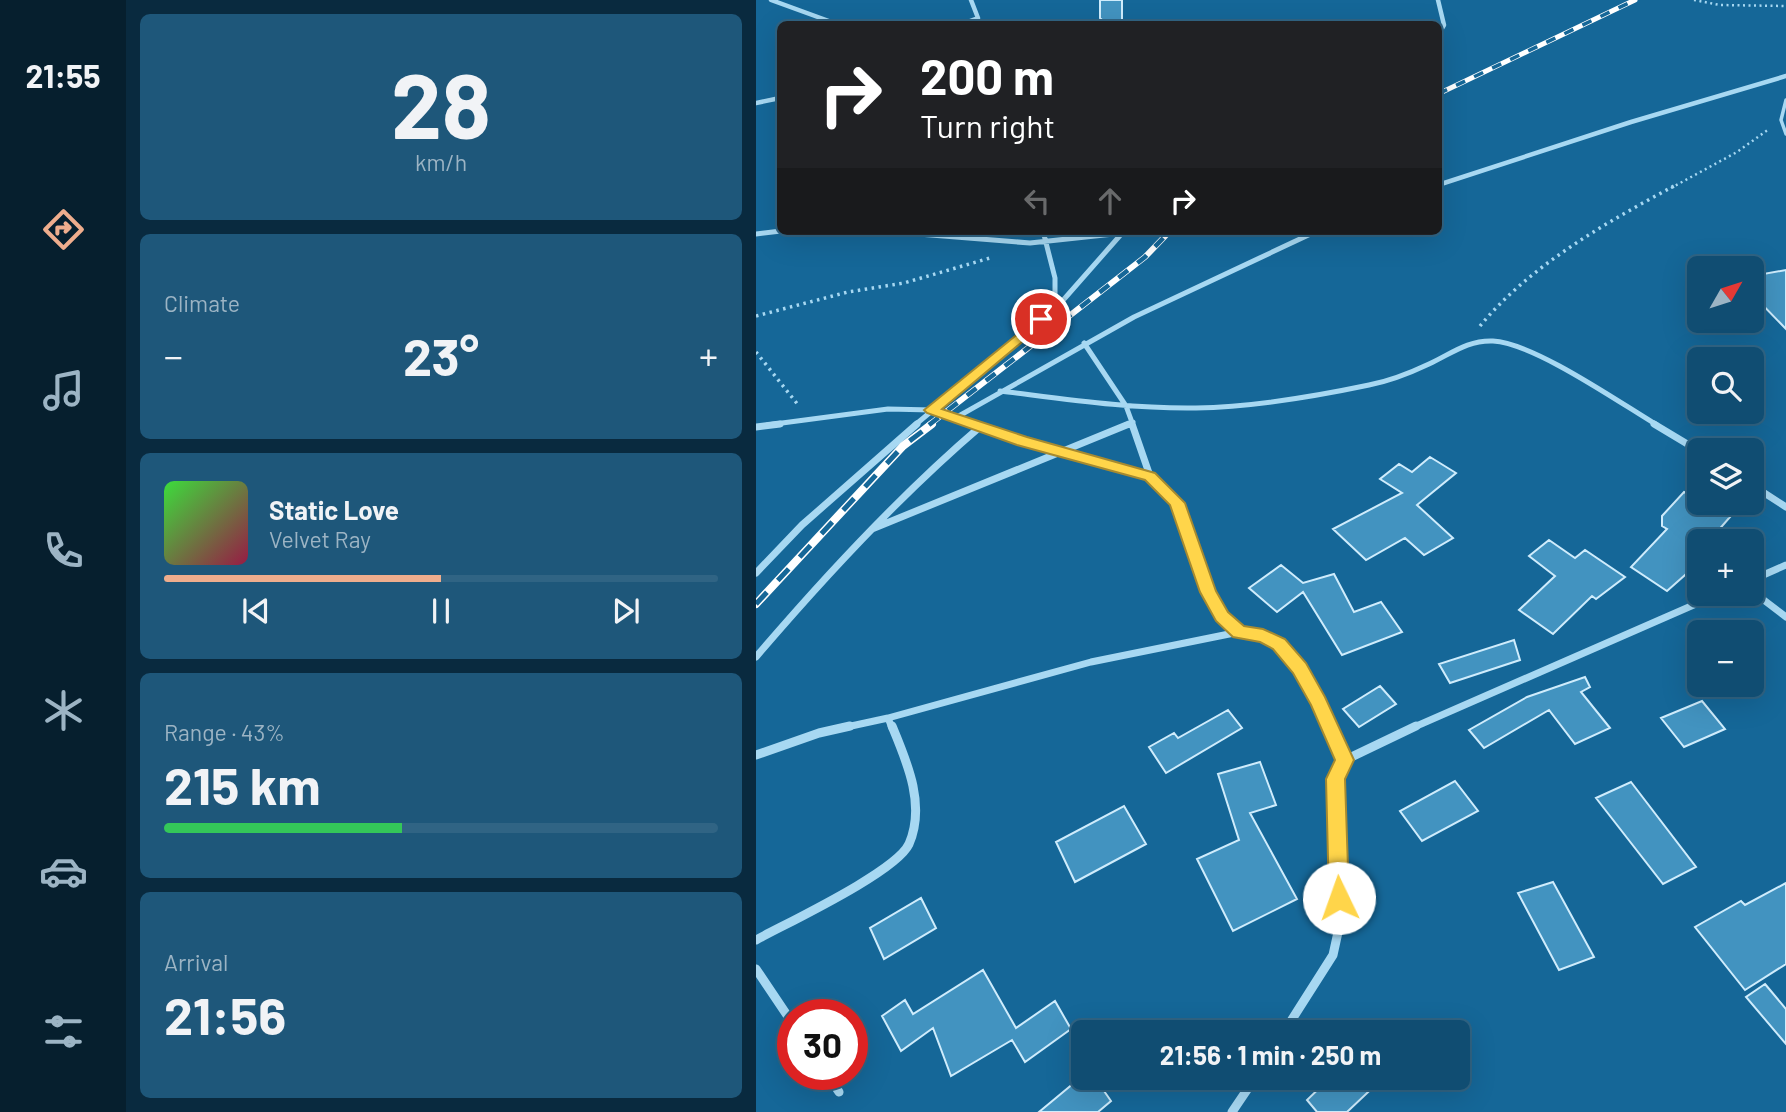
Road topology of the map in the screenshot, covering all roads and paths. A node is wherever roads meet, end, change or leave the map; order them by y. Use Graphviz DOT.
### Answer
graph roads {
  1 [pos="771,0"];
  2 [pos="971,0"];
  3 [pos="1438,0"];
  4 [pos="1693,0"];
  5 [pos="1786,6"];
  6 [pos="829,21"];
  7 [pos="976,21"];
  8 [pos="1442,28"];
  9 [pos="1786,76"];
  10 [pos="777,98"];
  11 [pos="1786,100"];
  12 [pos="756,103"];
  13 [pos="1781,120"];
  14 [pos="1786,134"];
  15 [pos="1442,185"];
  16 [pos="777,231"];
  17 [pos="756,234"];
  18 [pos="925,235"];
  19 [pos="1044,235"];
  20 [pos="1101,235"];
  21 [pos="1121,235"];
  22 [pos="1307,235"];
  23 [pos="1046,242"];
  24 [pos="996,255"];
  25 [pos="1058,306"];
  26 [pos="756,316"];
  27 [pos="1055,327"];
  28 [pos="1471,342"];
  29 [pos="1084,343"];
  30 [pos="756,352"];
  31 [pos="1000,391"];
  32 [pos="1126,406"];
  33 [pos="932,410"];
  34 [pos="957,417"];
  35 [pos="807,419"];
  36 [pos="1133,422"];
  37 [pos="981,426"];
  38 [pos="756,427"];
  39 [pos="1687,444"];
  40 [pos="1064,454"];
  41 [pos="1150,476"];
  42 [pos="1764,493"];
  43 [pos="1786,507"];
  44 [pos="869,530"];
  45 [pos="1786,565"];
  46 [pos="756,573"];
  47 [pos="1764,575"];
  48 [pos="1764,601"];
  49 [pos="1692,606"];
  50 [pos="1786,617"];
  51 [pos="1239,632"];
  52 [pos="756,657"];
  53 [pos="888,718"];
  54 [pos="756,755"];
  55 [pos="1345,760"];
  56 [pos="756,940"];
  57 [pos="756,970"];
  58 [pos="777,1001"];
  59 [pos="1292,1020"];
  60 [pos="1247,1090"];
  61 [pos="1232,1112"];
  1 -- 6 [label="street"];
  2 -- 7 [label="street"];
  3 -- 8 [label="street"];
  4 -- 5 [label="path"];
  9 -- 15 [label="street"];
  10 -- 12 [label="street"];
  11 -- 13 [label="lane"];
  13 -- 14 [label="lane"];
  13 -- 28 [label="path"];
  16 -- 17 [label="street"];
  18 -- 23 [label="street"];
  19 -- 23 [label="street"];
  20 -- 23 [label="street"];
  21 -- 25 [label="street"];
  22 -- 29 [label="street"];
  23 -- 25 [label="street"];
  24 -- 26 [label="path"];
  25 -- 27 [label="street"];
  25 -- 33 [label="street"];
  28 -- 32 [label="street"];
  28 -- 39 [label="street"];
  29 -- 31 [label="street"];
  29 -- 32 [label="street"];
  30 -- 35 [label="path"];
  31 -- 32 [label="street"];
  31 -- 34 [label="street"];
  32 -- 36 [label="street"];
  33 -- 34 [label="street"];
  33 -- 35 [label="street"];
  33 -- 46 [label="street"];
  34 -- 37 [label="street"];
  35 -- 38 [label="street"];
  36 -- 40 [label="street"];
  36 -- 41 [label="street"];
  37 -- 40 [label="street"];
  37 -- 44 [label="street"];
  40 -- 41 [label="street"];
  40 -- 44 [label="street"];
  41 -- 51 [label="street"];
  42 -- 43 [label="street"];
  44 -- 52 [label="street"];
  45 -- 47 [label="street"];
  48 -- 50 [label="street"];
  49 -- 55 [label="street"];
  51 -- 53 [label="street"];
  51 -- 55 [label="street"];
  53 -- 54 [label="street"];
  53 -- 56 [label="street"];
  55 -- 59 [label="street"];
  57 -- 58 [label="street"];
  60 -- 61 [label="street"];
}
